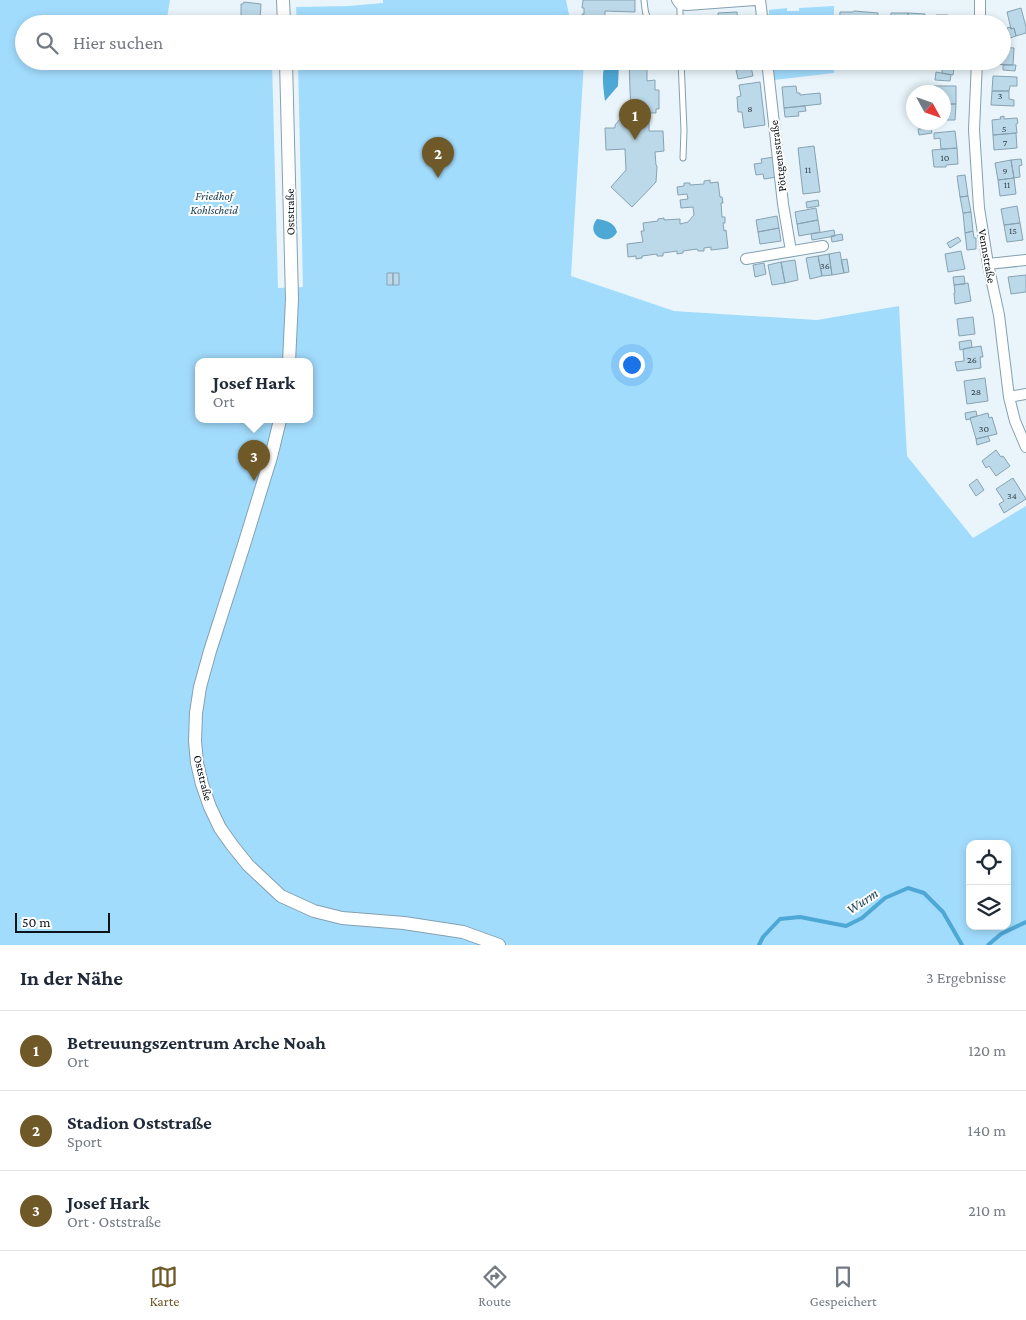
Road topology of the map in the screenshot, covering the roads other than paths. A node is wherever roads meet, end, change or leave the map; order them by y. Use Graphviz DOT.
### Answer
graph roads {
  1 [pos="283,0"];
  2 [pos="644,0"];
  3 [pos="755,0"];
  4 [pos="760,0"];
  5 [pos="980,0"];
  6 [pos="678,2"];
  7 [pos="284,15"];
  8 [pos="646,15"];
  9 [pos="679,15"];
  10 [pos="762,15"];
  11 [pos="980,15"];
  12 [pos="286,70"];
  13 [pos="681,70"];
  14 [pos="768,70"];
  15 [pos="977,70"];
  16 [pos="683,158"];
  17 [pos="823,246"];
  18 [pos="791,251"];
  19 [pos="746,259"];
  20 [pos="1026,260"];
  21 [pos="988,264"];
  22 [pos="289,358"];
  23 [pos="1026,394"];
  24 [pos="1009,397"];
  25 [pos="279,423"];
  26 [pos="1026,447"];
  27 [pos="500,945"];
  1 -- 7 [label="street"];
  2 -- 8 [label="lane"];
  3 -- 6 [label="street"];
  4 -- 10 [label="street"];
  5 -- 11 [label="street"];
  6 -- 9 [label="lane"];
  12 -- 22 [label="street, Oststraße"];
  13 -- 16 [label="lane"];
  14 -- 18 [label="street, Pöttgensstraße"];
  15 -- 21 [label="street, Vennstraße"];
  17 -- 18 [label="street"];
  18 -- 19 [label="street"];
  20 -- 21 [label="street"];
  21 -- 24 [label="street, Vennstraße"];
  23 -- 24 [label="street"];
  24 -- 26 [label="street, Vennstraße"];
  25 -- 27 [label="street, Oststraße"];
}
